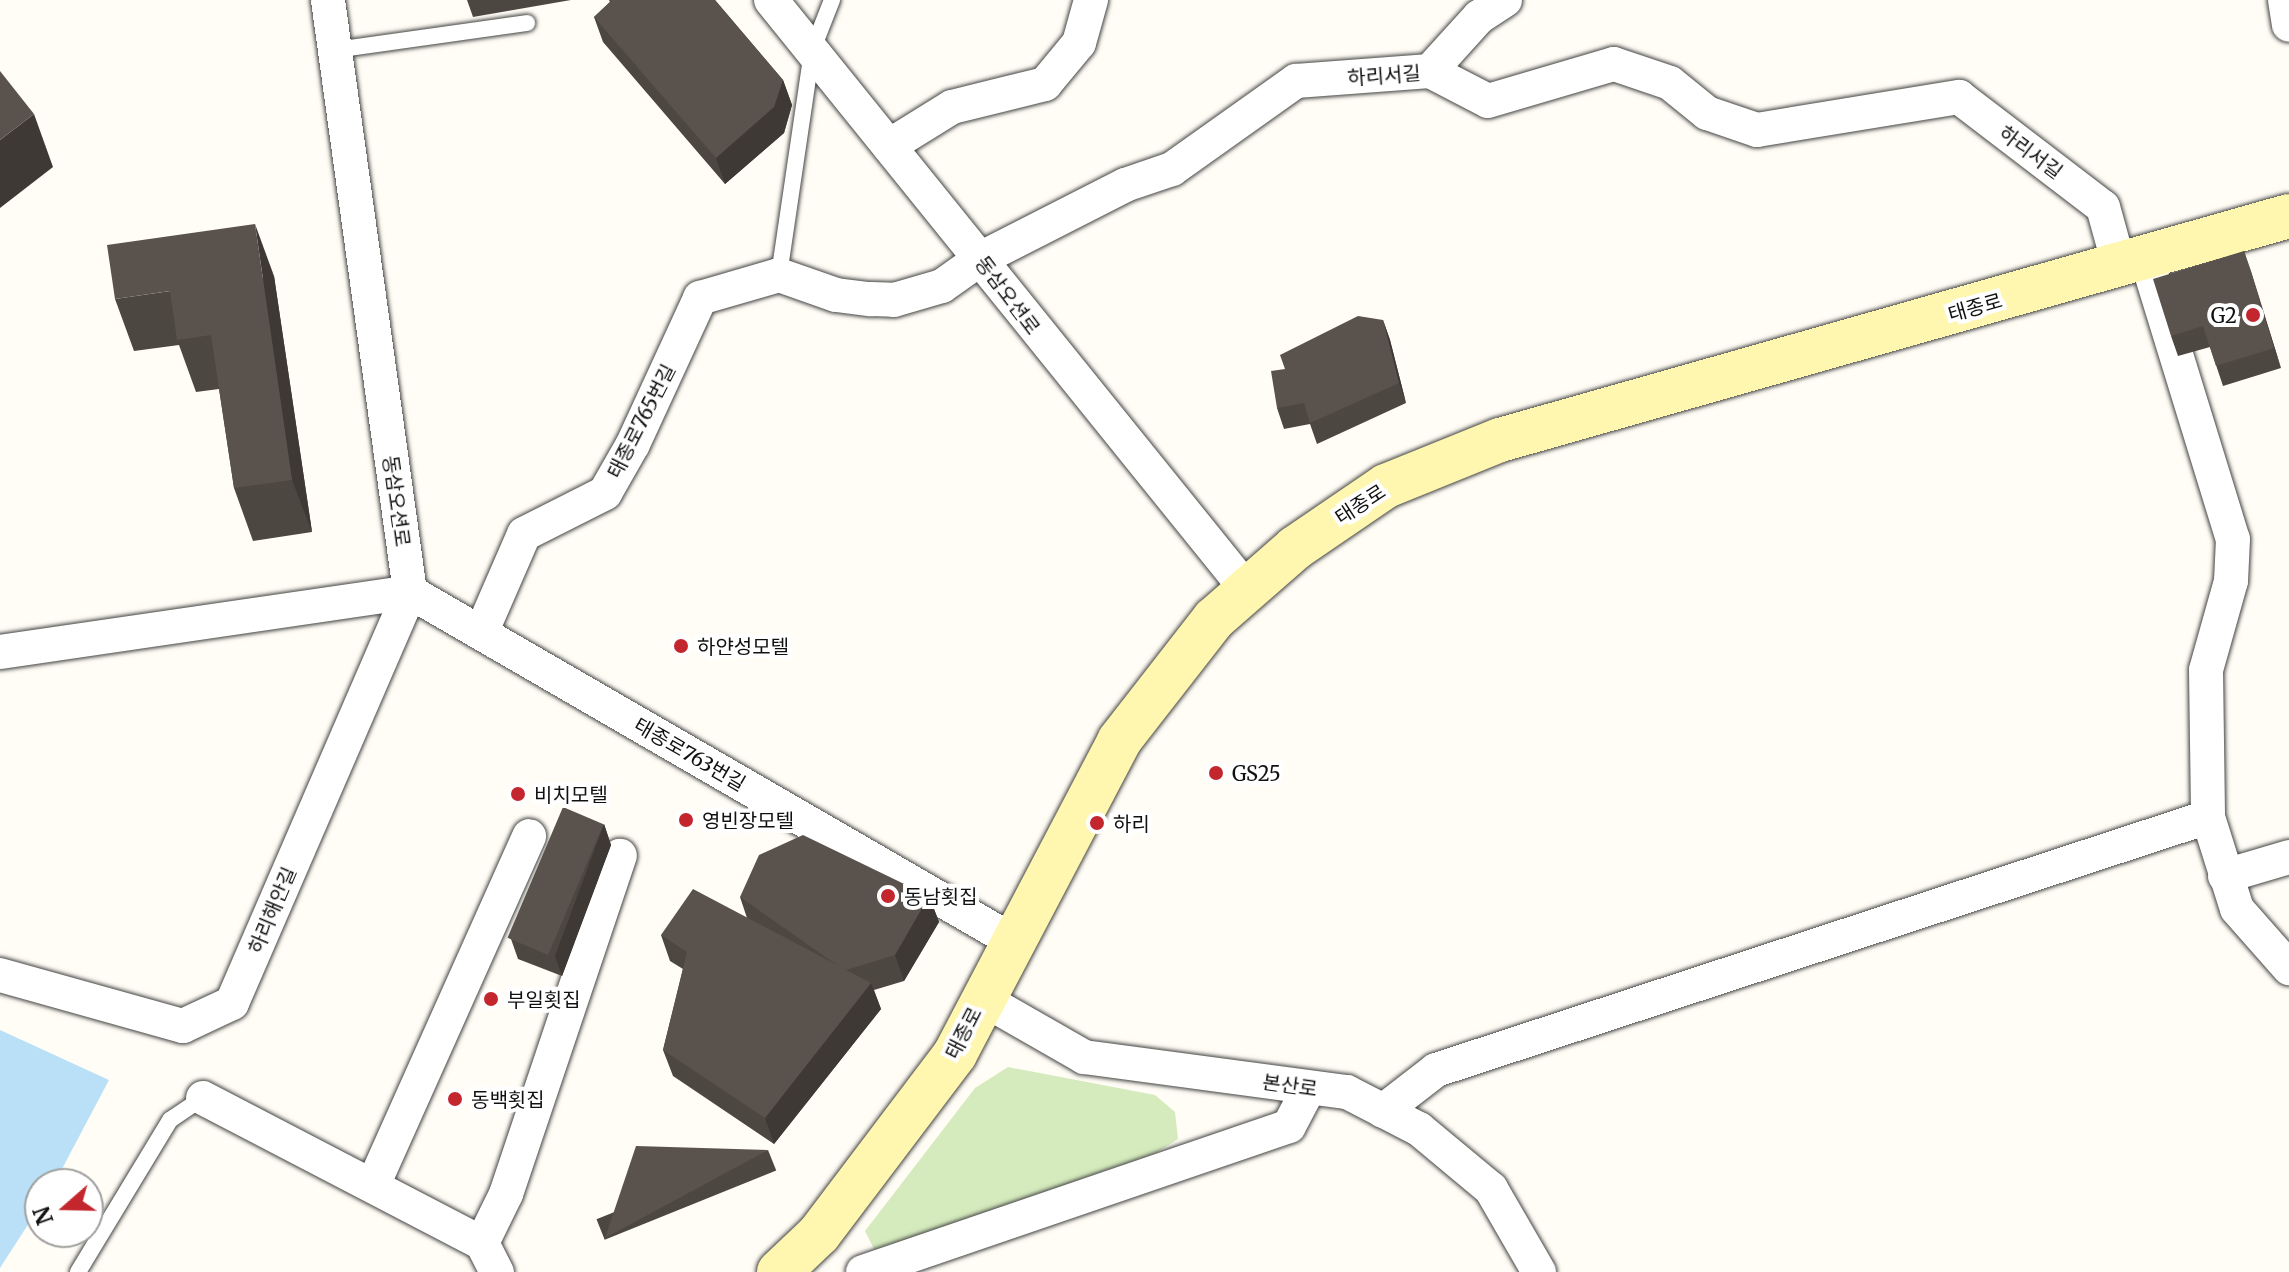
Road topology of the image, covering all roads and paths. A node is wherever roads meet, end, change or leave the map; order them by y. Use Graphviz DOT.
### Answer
graph roads {
  1 [pos="328,0"];
  2 [pos="771,0"];
  3 [pos="832,0"];
  4 [pos="1091,0"];
  5 [pos="1505,0"];
  6 [pos="2285,0"];
  7 [pos="527,23"];
  8 [pos="2289,25"];
  9 [pos="335,50"];
  10 [pos="812,51"];
  11 [pos="1430,71"];
  12 [pos="889,146"];
  13 [pos="2289,216"];
  14 [pos="980,259"];
  15 [pos="2133,261"];
  16 [pos="779,275"];
  17 [pos="1247,590"];
  18 [pos="410,592"];
  19 [pos="481,633"];
  20 [pos="0,652"];
  21 [pos="2208,817"];
  22 [pos="529,836"];
  23 [pos="620,856"];
  24 [pos="2289,857"];
  25 [pos="2225,876"];
  26 [pos="1011,940"];
  27 [pos="2289,968"];
  28 [pos="0,975"];
  29 [pos="981,998"];
  30 [pos="1309,1088"];
  31 [pos="203,1098"];
  32 [pos="1383,1111"];
  33 [pos="374,1183"];
  34 [pos="490,1258"];
  35 [pos="792,1267"];
  36 [pos="78,1272"];
  37 [pos="863,1272"];
  38 [pos="1539,1272"];
  1 -- 9 [label="street, 동삼오션로"];
  2 -- 10 [label="street, 동삼오션로"];
  3 -- 10 [label="lane"];
  4 -- 12 [label="street"];
  5 -- 11 [label="street"];
  6 -- 8 [label="street"];
  7 -- 9 [label="lane"];
  9 -- 18 [label="street, 동삼오션로"];
  10 -- 12 [label="street, 동삼오션로"];
  10 -- 16 [label="lane"];
  11 -- 14 [label="street, 하리서길"];
  11 -- 15 [label="street, 하리서길"];
  12 -- 14 [label="street, 동삼오션로"];
  13 -- 15 [label="main road, 태종로"];
  14 -- 16 [label="street, 하리서길"];
  14 -- 17 [label="street, 동삼오션로"];
  15 -- 17 [label="main road, 태종로"];
  15 -- 21 [label="street, 하리서길"];
  16 -- 19 [label="street, 태종로765번길"];
  17 -- 26 [label="main road, 태종로"];
  18 -- 19 [label="street, 태종로763번길"];
  18 -- 20 [label="street"];
  18 -- 28 [label="street, 하리해안길"];
  19 -- 26 [label="street, 태종로763번길"];
  21 -- 25 [label="street, 하리서길"];
  21 -- 32 [label="street"];
  22 -- 33 [label="street"];
  23 -- 34 [label="street"];
  24 -- 25 [label="street"];
  25 -- 27 [label="street, 하리서길"];
  26 -- 29 [label="main road, 태종로"];
  29 -- 30 [label="street, 본산로"];
  29 -- 35 [label="main road, 태종로"];
  30 -- 32 [label="street, 본산로"];
  30 -- 37 [label="street"];
  31 -- 33 [label="street"];
  31 -- 36 [label="lane"];
  32 -- 38 [label="street, 본산로"];
  33 -- 34 [label="street"];
}
